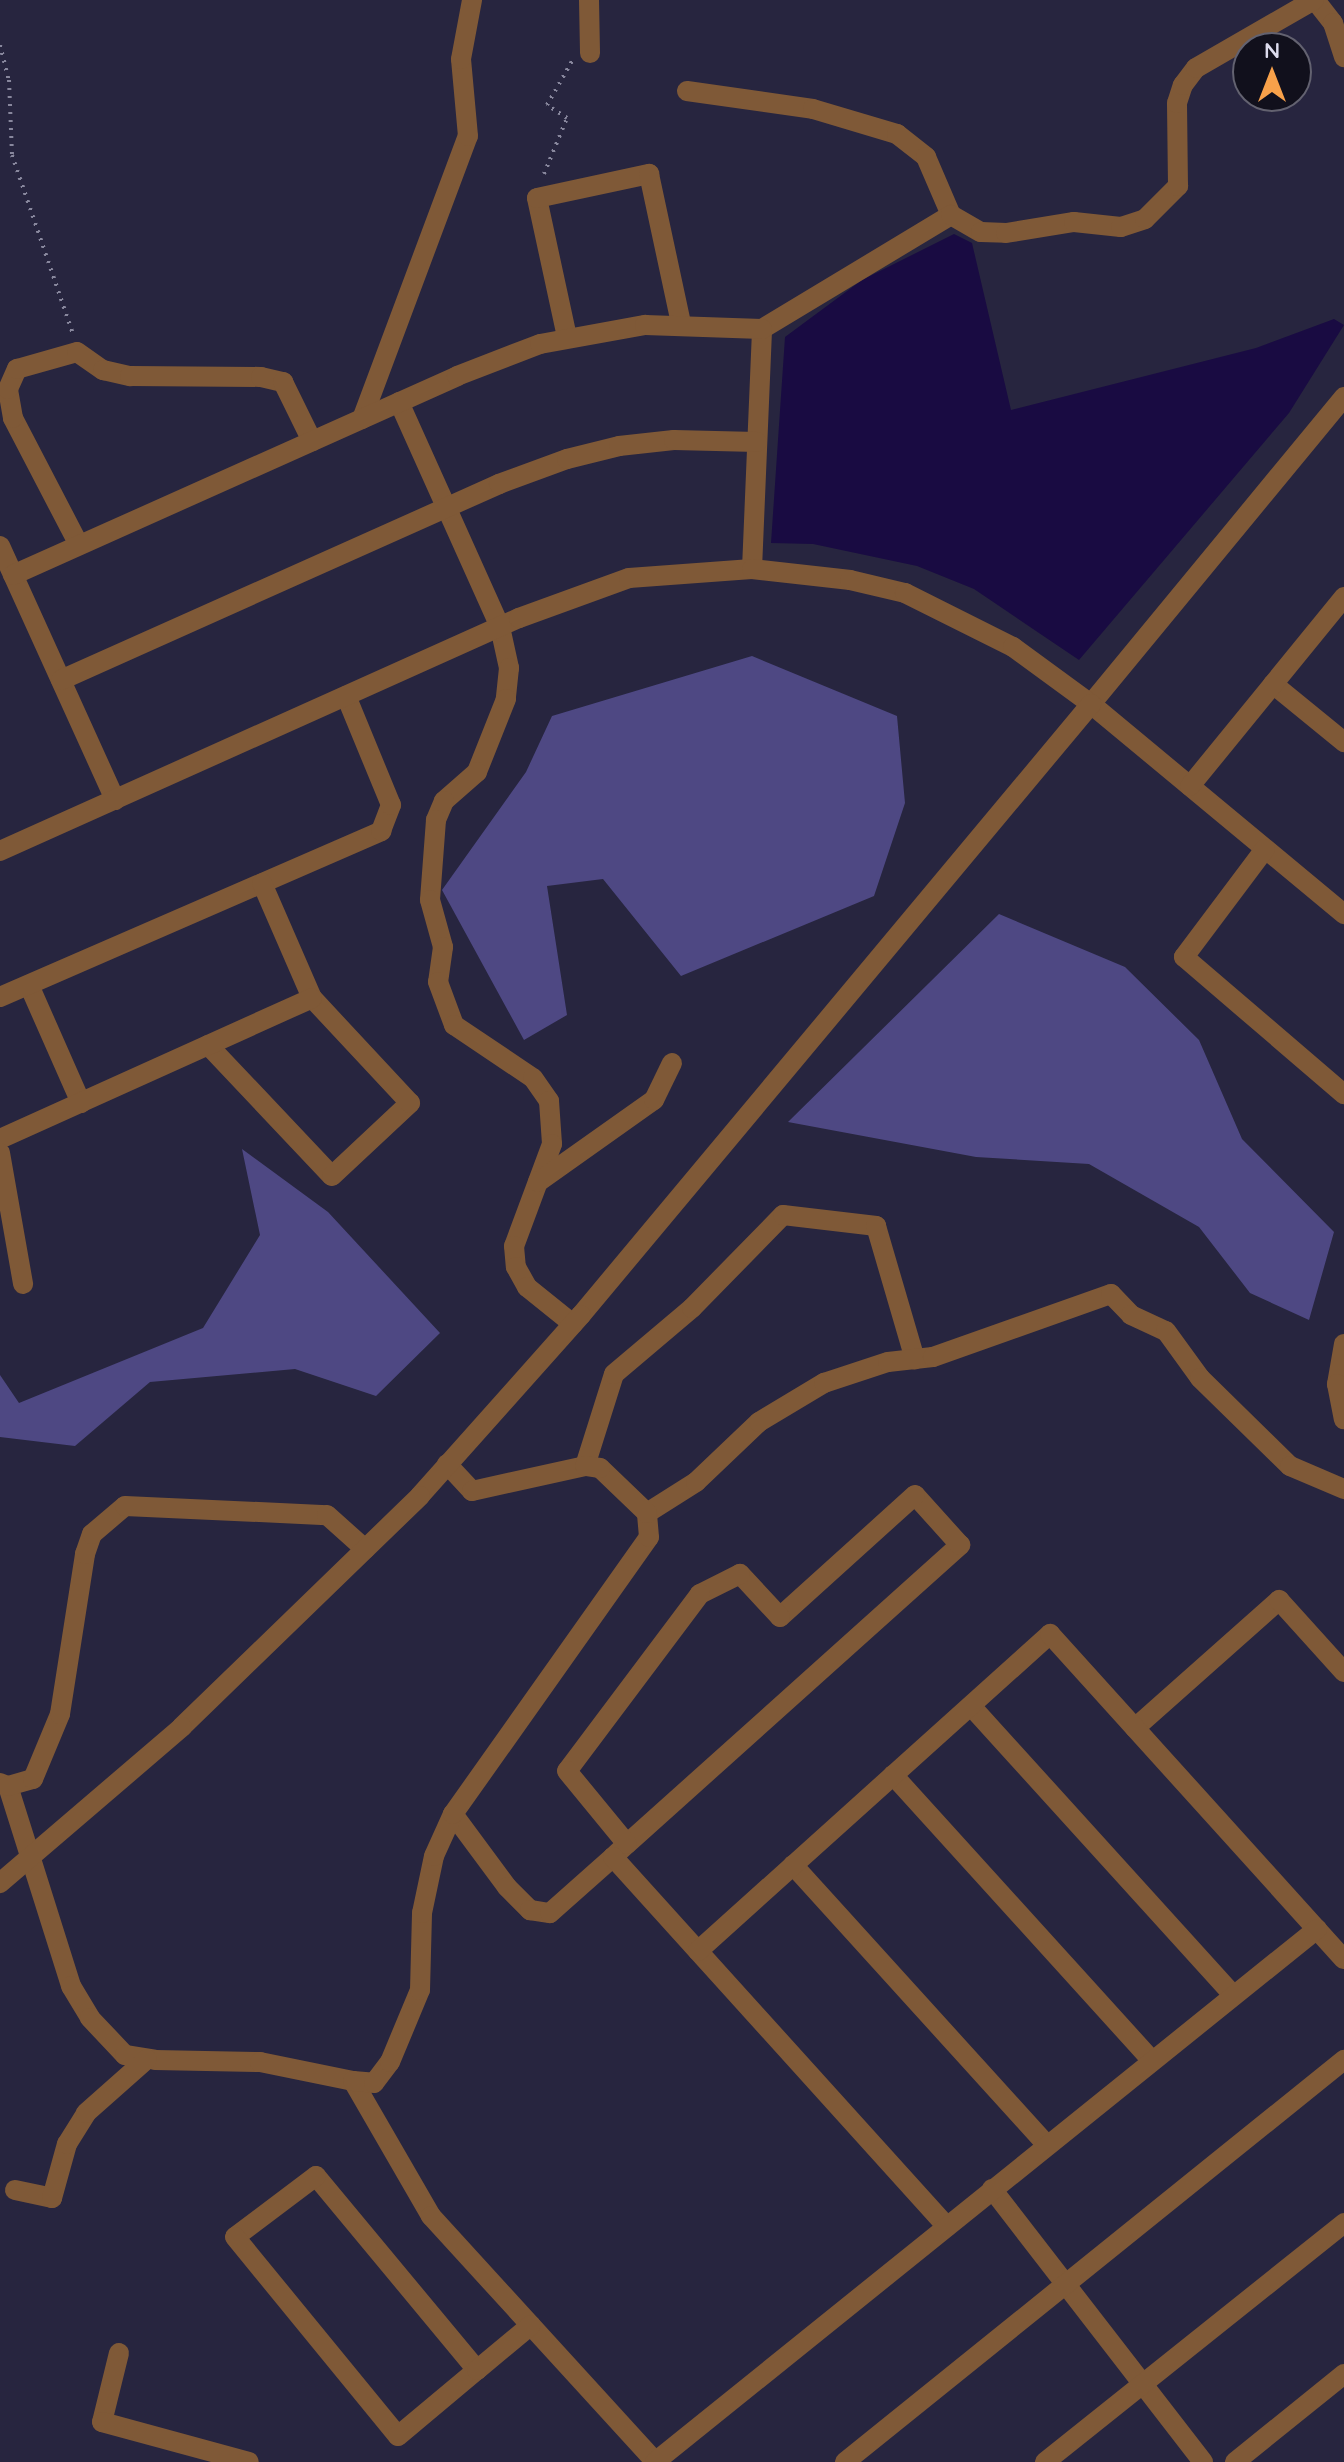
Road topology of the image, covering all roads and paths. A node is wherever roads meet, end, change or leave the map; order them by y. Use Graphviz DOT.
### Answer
graph roads {
  1 [pos="472,0"];
  2 [pos="589,0"];
  3 [pos="1314,0"];
  4 [pos="1340,30"];
  5 [pos="0,45"];
  6 [pos="590,53"];
  7 [pos="1344,57"];
  8 [pos="687,91"];
  9 [pos="537,198"];
  10 [pos="951,215"];
  11 [pos="681,323"];
  12 [pos="762,329"];
  13 [pos="567,337"];
  14 [pos="77,352"];
  15 [pos="1344,397"];
  16 [pos="399,402"];
  17 [pos="362,419"];
  18 [pos="312,441"];
  19 [pos="757,442"];
  20 [pos="447,508"];
  21 [pos="79,545"];
  22 [pos="0,546"];
  23 [pos="752,569"];
  24 [pos="13,575"];
  25 [pos="1344,597"];
  26 [pos="500,627"];
  27 [pos="61,680"];
  28 [pos="1273,684"];
  29 [pos="346,696"];
  30 [pos="1091,704"];
  31 [pos="1344,742"];
  32 [pos="1190,786"];
  33 [pos="115,800"];
  34 [pos="1265,849"];
  35 [pos="0,851"];
  36 [pos="262,883"];
  37 [pos="1344,914"];
  38 [pos="29,985"];
  39 [pos="0,997"];
  40 [pos="312,998"];
  41 [pos="208,1045"];
  42 [pos="672,1063"];
  43 [pos="1344,1094"];
  44 [pos="81,1103"];
  45 [pos="0,1139"];
  46 [pos="0,1153"];
  47 [pos="538,1182"];
  48 [pos="23,1284"];
  49 [pos="573,1324"];
  50 [pos="1344,1344"];
  51 [pos="915,1359"];
  52 [pos="1344,1419"];
  53 [pos="447,1464"];
  54 [pos="585,1466"];
  55 [pos="1344,1489"];
  56 [pos="647,1513"];
  57 [pos="365,1549"];
  58 [pos="1344,1672"];
  59 [pos="971,1706"];
  60 [pos="1135,1728"];
  61 [pos="893,1775"];
  62 [pos="4,1785"];
  63 [pos="453,1814"];
  64 [pos="620,1850"];
  65 [pos="28,1861"];
  66 [pos="793,1865"];
  67 [pos="0,1883"];
  68 [pos="1317,1929"];
  69 [pos="698,1951"];
  70 [pos="1344,1959"];
  71 [pos="1234,1996"];
  72 [pos="147,2059"];
  73 [pos="1344,2060"];
  74 [pos="1152,2061"];
  75 [pos="353,2081"];
  76 [pos="1047,2145"];
  77 [pos="992,2189"];
  78 [pos="15,2190"];
  79 [pos="1344,2223"];
  80 [pos="947,2226"];
  81 [pos="1066,2284"];
  82 [pos="531,2325"];
  83 [pos="119,2353"];
  84 [pos="477,2370"];
  85 [pos="1344,2374"];
  86 [pos="1142,2384"];
  87 [pos="249,2462"];
  88 [pos="655,2462"];
  89 [pos="845,2462"];
  90 [pos="1045,2462"];
  91 [pos="1203,2462"];
  92 [pos="1235,2462"];
  1 -- 17 [label="street"];
  2 -- 6 [label="street"];
  3 -- 4 [label="street"];
  3 -- 10 [label="street"];
  4 -- 7 [label="street"];
  5 -- 14 [label="path"];
  6 -- 9 [label="path"];
  8 -- 10 [label="street"];
  9 -- 11 [label="street"];
  9 -- 13 [label="street"];
  10 -- 12 [label="street"];
  11 -- 12 [label="street"];
  11 -- 13 [label="street"];
  12 -- 19 [label="street"];
  13 -- 16 [label="street"];
  14 -- 18 [label="street"];
  14 -- 21 [label="street"];
  15 -- 30 [label="street"];
  16 -- 17 [label="street"];
  16 -- 20 [label="street"];
  17 -- 18 [label="street"];
  18 -- 21 [label="street"];
  19 -- 20 [label="street"];
  19 -- 23 [label="street"];
  20 -- 26 [label="street"];
  20 -- 27 [label="street"];
  21 -- 24 [label="street"];
  22 -- 24 [label="street"];
  23 -- 26 [label="street"];
  23 -- 30 [label="street"];
  24 -- 27 [label="street"];
  25 -- 28 [label="street"];
  26 -- 29 [label="street"];
  26 -- 47 [label="street"];
  27 -- 33 [label="street"];
  28 -- 31 [label="street"];
  28 -- 32 [label="street"];
  29 -- 33 [label="street"];
  29 -- 36 [label="street"];
  30 -- 32 [label="street"];
  30 -- 49 [label="street"];
  32 -- 34 [label="street"];
  33 -- 35 [label="street"];
  34 -- 37 [label="street"];
  34 -- 43 [label="street"];
  36 -- 38 [label="street"];
  36 -- 40 [label="street"];
  38 -- 39 [label="street"];
  38 -- 44 [label="street"];
  40 -- 41 [label="street"];
  40 -- 41 [label="street"];
  41 -- 44 [label="street"];
  42 -- 47 [label="street"];
  44 -- 45 [label="street"];
  46 -- 48 [label="street"];
  47 -- 49 [label="street"];
  49 -- 53 [label="street"];
  50 -- 52 [label="street"];
  51 -- 54 [label="street"];
  51 -- 55 [label="street"];
  51 -- 56 [label="street"];
  53 -- 54 [label="street"];
  53 -- 57 [label="street"];
  54 -- 56 [label="street"];
  56 -- 63 [label="street"];
  57 -- 62 [label="street"];
  57 -- 65 [label="street"];
  58 -- 60 [label="street"];
  59 -- 60 [label="street"];
  59 -- 61 [label="street"];
  59 -- 71 [label="street"];
  60 -- 68 [label="street"];
  61 -- 66 [label="street"];
  61 -- 74 [label="street"];
  62 -- 65 [label="street"];
  63 -- 64 [label="street"];
  63 -- 75 [label="street"];
  64 -- 64 [label="street"];
  64 -- 69 [label="street"];
  65 -- 67 [label="street"];
  65 -- 72 [label="street"];
  66 -- 69 [label="street"];
  66 -- 76 [label="street"];
  68 -- 70 [label="street"];
  68 -- 71 [label="street"];
  69 -- 80 [label="street"];
  71 -- 74 [label="street"];
  72 -- 75 [label="street"];
  72 -- 78 [label="street"];
  73 -- 81 [label="street"];
  74 -- 76 [label="street"];
  75 -- 82 [label="street"];
  76 -- 77 [label="street"];
  77 -- 80 [label="street"];
  77 -- 81 [label="street"];
  79 -- 86 [label="street"];
  80 -- 88 [label="street"];
  81 -- 86 [label="street"];
  81 -- 89 [label="street"];
  82 -- 84 [label="street"];
  82 -- 88 [label="street"];
  83 -- 87 [label="street"];
  84 -- 84 [label="street"];
  85 -- 92 [label="street"];
  86 -- 90 [label="street"];
  86 -- 91 [label="street"];
}
